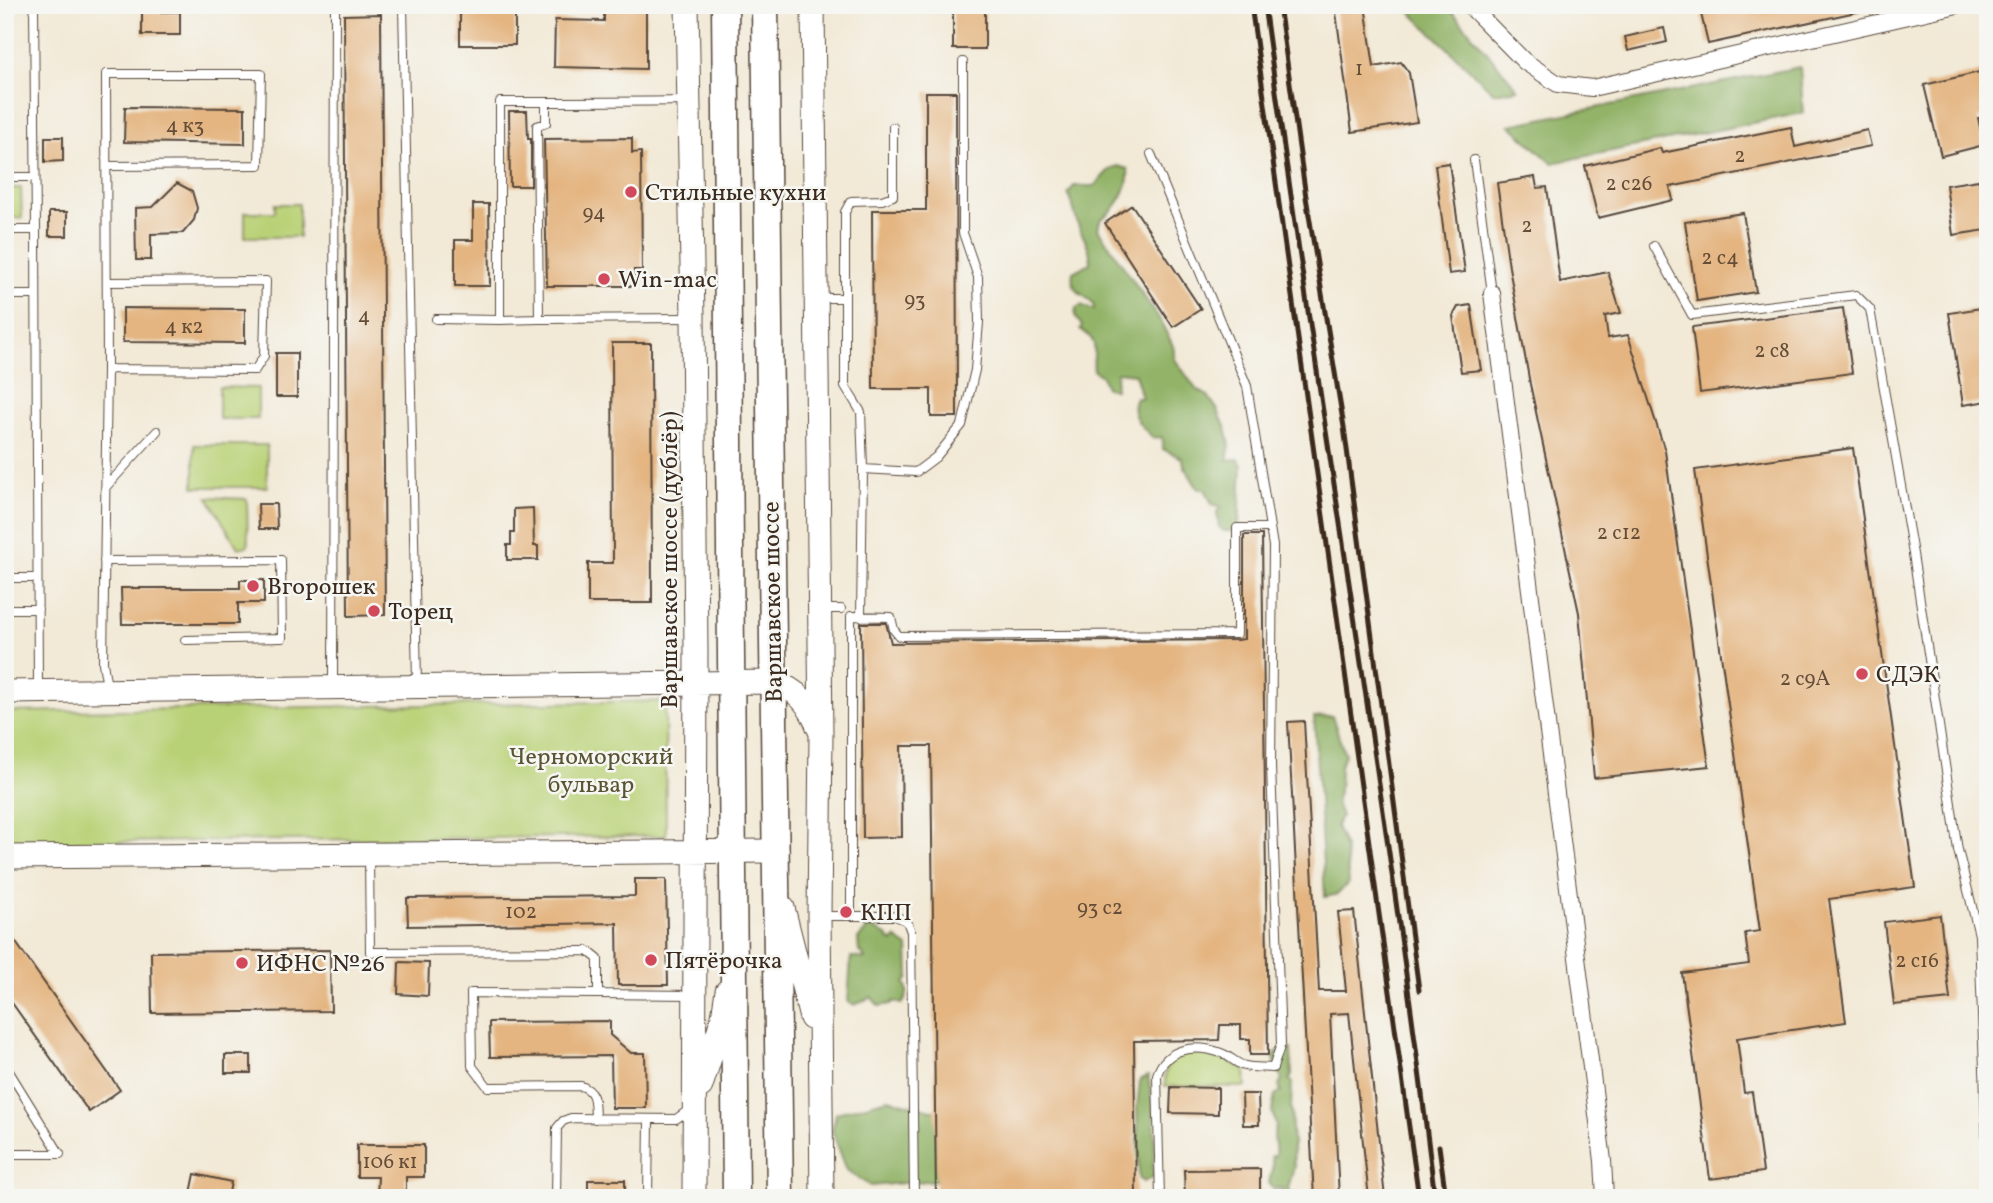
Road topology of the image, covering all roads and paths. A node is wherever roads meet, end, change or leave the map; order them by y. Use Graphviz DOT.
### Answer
graph roads {
  1 [pos="34,5"];
  2 [pos="335,5"];
  3 [pos="403,5"];
  4 [pos="687,5"];
  5 [pos="724,5"];
  6 [pos="765,5"];
  7 [pos="813,5"];
  8 [pos="1469,5"];
  9 [pos="1957,5"];
  10 [pos="963,62"];
  11 [pos="688,101"];
  12 [pos="546,102"];
  13 [pos="893,127"];
  14 [pos="1151,154"];
  15 [pos="1474,160"];
  16 [pos="107,166"];
  17 [pos="5,177"];
  18 [pos="35,177"];
  19 [pos="5,230"];
  20 [pos="36,230"];
  21 [pos="1654,246"];
  22 [pos="107,282"];
  23 [pos="1492,293"];
  24 [pos="5,295"];
  25 [pos="36,295"];
  26 [pos="816,298"];
  27 [pos="844,298"];
  28 [pos="693,318"];
  29 [pos="436,319"];
  30 [pos="538,319"];
  31 [pos="500,320"];
  32 [pos="107,369"];
  33 [pos="157,431"];
  34 [pos="863,469"];
  35 [pos="105,488"];
  36 [pos="1270,528"];
  37 [pos="104,561"];
  38 [pos="5,578"];
  39 [pos="37,578"];
  40 [pos="37,609"];
  41 [pos="5,610"];
  42 [pos="861,617"];
  43 [pos="185,640"];
  44 [pos="773,682"];
  45 [pos="696,683"];
  46 [pos="732,683"];
  47 [pos="417,687"];
  48 [pos="333,688"];
  49 [pos="107,690"];
  50 [pos="38,691"];
  51 [pos="5,692"];
  52 [pos="821,735"];
  53 [pos="697,851"];
  54 [pos="733,851"];
  55 [pos="776,851"];
  56 [pos="369,853"];
  57 [pos="5,856"];
  58 [pos="777,877"];
  59 [pos="819,916"];
  60 [pos="851,916"];
  61 [pos="734,956"];
  62 [pos="598,995"];
  63 [pos="695,995"];
  64 [pos="5,1065"];
  65 [pos="821,1065"];
  66 [pos="694,1106"];
  67 [pos="595,1119"];
  68 [pos="649,1120"];
  69 [pos="5,1154"];
  70 [pos="1988,1175"];
  71 [pos="556,1198"];
  72 [pos="648,1198"];
  73 [pos="694,1198"];
  74 [pos="736,1198"];
  75 [pos="780,1198"];
  76 [pos="822,1198"];
  77 [pos="914,1198"];
  78 [pos="1160,1198"];
  79 [pos="1605,1198"];
  1 -- 18 [label="lane"];
  2 -- 48 [label="lane"];
  3 -- 47 [label="lane"];
  4 -- 11 [label="street, Варшавское шоссе (дублёр)"];
  5 -- 46 [label="main road, Варшавское шоссе"];
  6 -- 44 [label="main road, Варшавское шоссе"];
  7 -- 26 [label="street"];
  8 -- 9 [label="street"];
  10 -- 34 [label="lane"];
  11 -- 12 [label="lane"];
  11 -- 28 [label="street, Варшавское шоссе (дублёр)"];
  12 -- 30 [label="lane"];
  12 -- 31 [label="lane"];
  13 -- 27 [label="lane"];
  14 -- 36 [label="lane"];
  15 -- 23 [label="lane"];
  16 -- 16 [label="lane"];
  16 -- 22 [label="lane"];
  17 -- 18 [label="lane"];
  18 -- 20 [label="lane"];
  19 -- 20 [label="lane"];
  20 -- 25 [label="lane"];
  21 -- 70 [label="lane"];
  22 -- 32 [label="lane"];
  22 -- 32 [label="lane"];
  23 -- 79 [label="street"];
  24 -- 25 [label="lane"];
  25 -- 39 [label="lane"];
  26 -- 27 [label="lane"];
  26 -- 52 [label="street"];
  27 -- 34 [label="lane"];
  28 -- 30 [label="lane"];
  28 -- 45 [label="street, Варшавское шоссе (дублёр)"];
  29 -- 31 [label="lane"];
  30 -- 31 [label="lane"];
  32 -- 35 [label="lane"];
  33 -- 35 [label="lane"];
  34 -- 42 [label="lane"];
  35 -- 37 [label="lane"];
  36 -- 42 [label="lane"];
  36 -- 78 [label="lane"];
  37 -- 43 [label="lane"];
  37 -- 49 [label="lane"];
  38 -- 39 [label="lane"];
  39 -- 40 [label="lane"];
  40 -- 41 [label="lane"];
  40 -- 50 [label="lane"];
  42 -- 60 [label="lane"];
  44 -- 46 [label="street"];
  44 -- 52 [label="street"];
  44 -- 55 [label="main road, Варшавское шоссе"];
  45 -- 46 [label="street"];
  45 -- 47 [label="street"];
  45 -- 53 [label="street, Варшавское шоссе (дублёр)"];
  46 -- 54 [label="main road, Варшавское шоссе"];
  47 -- 48 [label="street"];
  48 -- 49 [label="street"];
  49 -- 50 [label="street"];
  50 -- 51 [label="street"];
  52 -- 59 [label="street"];
  53 -- 54 [label="street"];
  53 -- 56 [label="street"];
  53 -- 63 [label="street, Варшавское шоссе (дублёр)"];
  54 -- 55 [label="street"];
  54 -- 61 [label="main road, Варшавское шоссе"];
  55 -- 58 [label="main road, Варшавское шоссе"];
  56 -- 57 [label="street"];
  56 -- 62 [label="lane"];
  58 -- 65 [label="street"];
  58 -- 75 [label="main road, Варшавское шоссе"];
  59 -- 60 [label="lane"];
  59 -- 65 [label="street"];
  60 -- 77 [label="lane"];
  61 -- 66 [label="street"];
  61 -- 74 [label="main road, Варшавское шоссе"];
  62 -- 63 [label="lane"];
  62 -- 67 [label="lane"];
  63 -- 66 [label="street, Варшавское шоссе (дублёр)"];
  64 -- 69 [label="lane"];
  65 -- 76 [label="street"];
  66 -- 68 [label="lane"];
  66 -- 73 [label="street, Варшавское шоссе (дублёр)"];
  67 -- 68 [label="lane"];
  67 -- 71 [label="lane"];
  68 -- 72 [label="lane"];
}
